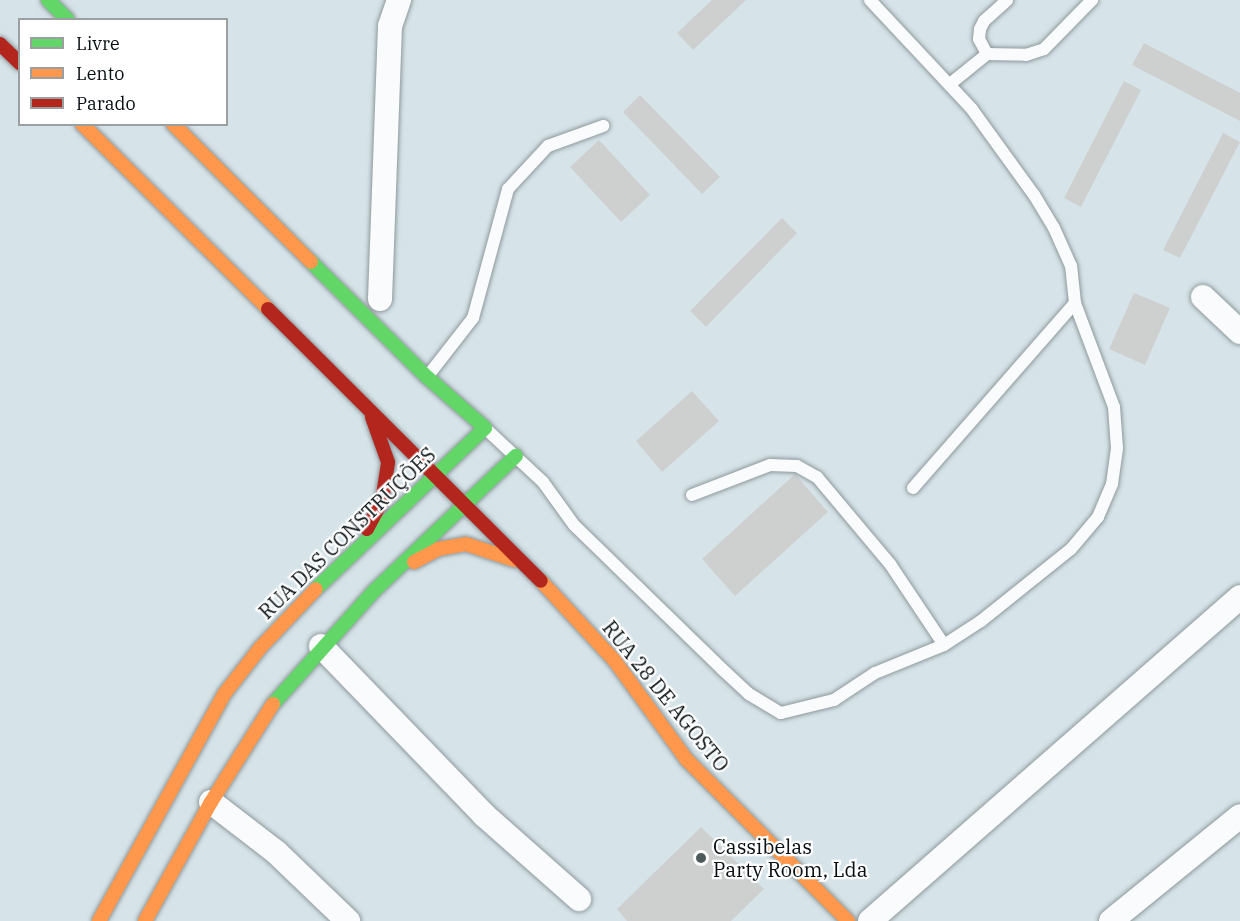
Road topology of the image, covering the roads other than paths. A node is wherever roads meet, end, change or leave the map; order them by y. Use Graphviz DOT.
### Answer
graph roads {
  1 [pos="48,0"];
  2 [pos="399,0"];
  3 [pos="870,0"];
  4 [pos="1007,0"];
  5 [pos="1092,0"];
  6 [pos="66,18"];
  7 [pos="0,44"];
  8 [pos="987,54"];
  9 [pos="18,61"];
  10 [pos="950,84"];
  11 [pos="84,126"];
  12 [pos="175,126"];
  13 [pos="603,126"];
  14 [pos="1203,297"];
  15 [pos="380,299"];
  16 [pos="1075,303"];
  17 [pos="1240,332"];
  18 [pos="427,377"];
  19 [pos="364,404"];
  20 [pos="485,428"];
  21 [pos="516,456"];
  22 [pos="434,475"];
  23 [pos="913,488"];
  24 [pos="692,495"];
  25 [pos="464,505"];
  26 [pos="348,555"];
  27 [pos="531,572"];
  28 [pos="374,591"];
  29 [pos="1240,597"];
  30 [pos="321,645"];
  31 [pos="944,645"];
  32 [pos="211,802"];
  33 [pos="1240,816"];
  34 [pos="579,899"];
  35 [pos="99,921"];
  36 [pos="145,921"];
  37 [pos="348,921"];
  38 [pos="848,921"];
  39 [pos="870,921"];
  40 [pos="1110,921"];
  1 -- 6 [label="main road"];
  2 -- 15 [label="street"];
  3 -- 10 [label="lane"];
  4 -- 8 [label="lane"];
  5 -- 8 [label="lane"];
  7 -- 9 [label="main road"];
  8 -- 10 [label="lane"];
  10 -- 16 [label="lane"];
  11 -- 19 [label="main road, RUA 28 DE AGOSTO"];
  12 -- 18 [label="main road"];
  13 -- 18 [label="lane"];
  14 -- 17 [label="street"];
  16 -- 23 [label="lane"];
  16 -- 31 [label="lane"];
  18 -- 20 [label="main road"];
  19 -- 22 [label="main road, RUA 28 DE AGOSTO"];
  19 -- 26 [label="main road"];
  20 -- 21 [label="lane"];
  20 -- 22 [label="main road, RUA DAS CONSTRUÇÕES"];
  21 -- 25 [label="main road"];
  21 -- 31 [label="lane"];
  22 -- 25 [label="main road, RUA 28 DE AGOSTO"];
  22 -- 26 [label="main road, RUA DAS CONSTRUÇÕES"];
  24 -- 31 [label="lane"];
  25 -- 27 [label="main road, RUA 28 DE AGOSTO"];
  25 -- 28 [label="main road"];
  26 -- 35 [label="main road, RUA DAS CONSTRUÇÕES"];
  27 -- 28 [label="main road"];
  27 -- 38 [label="main road, RUA 28 DE AGOSTO"];
  28 -- 30 [label="main road"];
  29 -- 39 [label="street"];
  30 -- 32 [label="main road"];
  30 -- 34 [label="street"];
  32 -- 36 [label="main road"];
  32 -- 37 [label="street"];
  33 -- 40 [label="street"];
}
